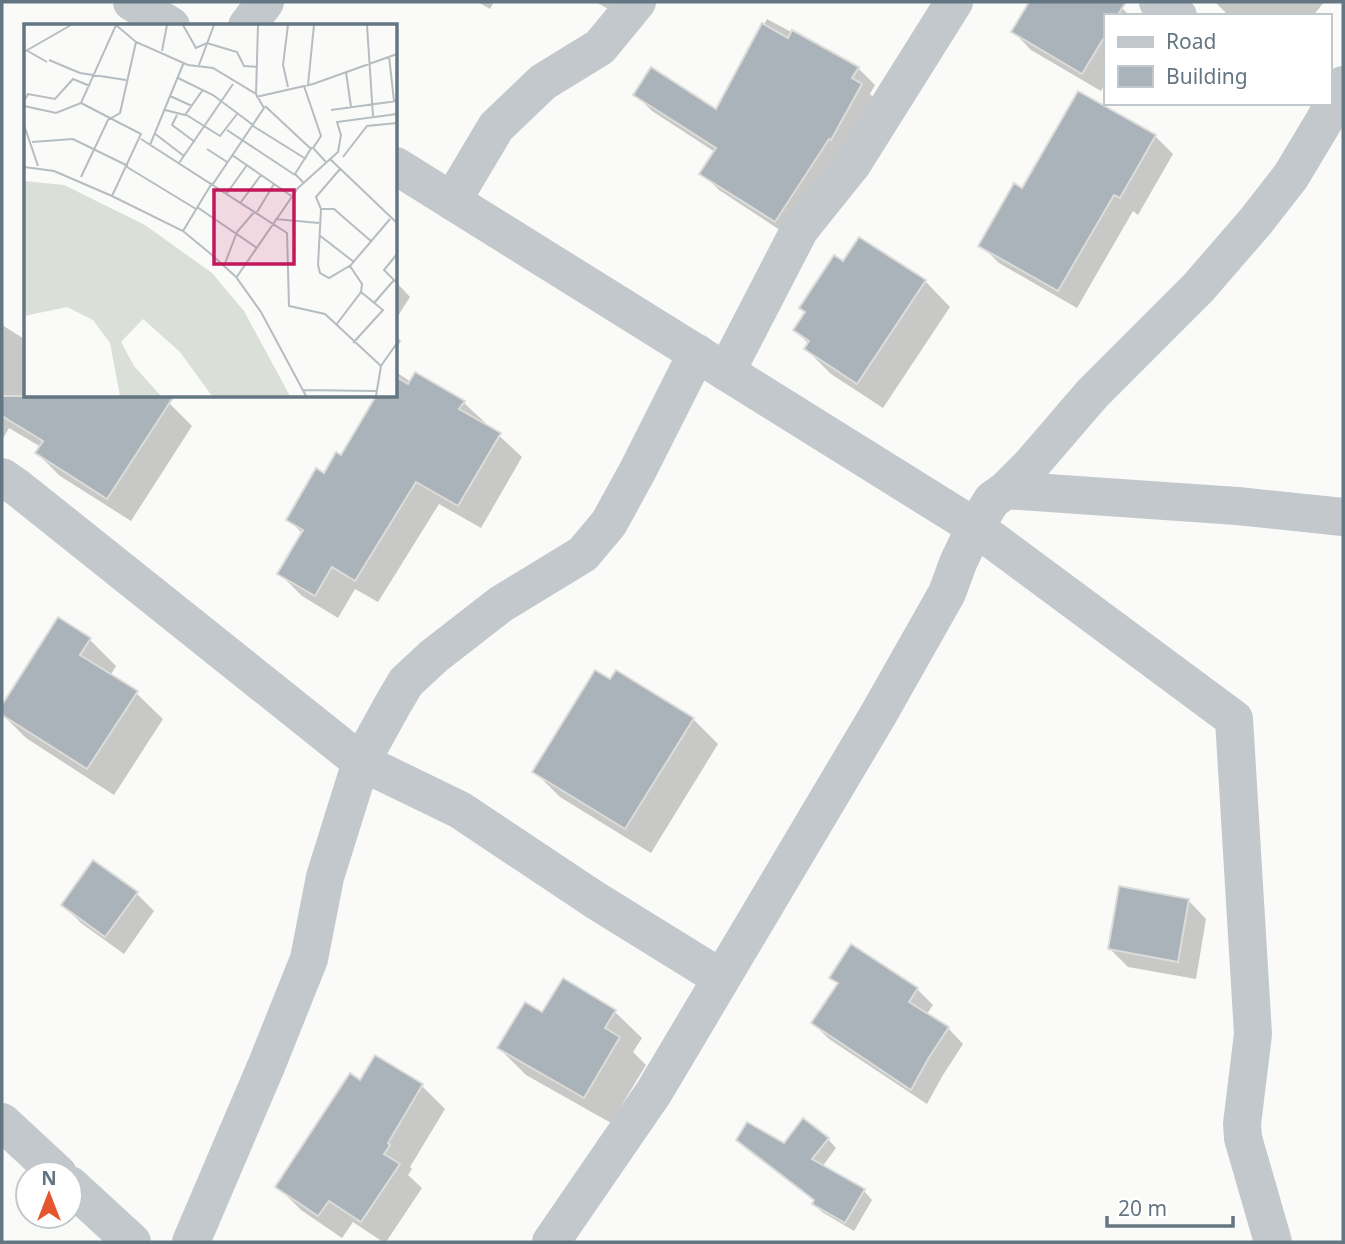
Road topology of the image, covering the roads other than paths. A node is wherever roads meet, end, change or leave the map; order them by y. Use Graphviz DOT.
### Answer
graph roads {
  1 [pos="132,2"];
  2 [pos="265,2"];
  3 [pos="637,2"];
  4 [pos="954,2"];
  5 [pos="1158,2"];
  6 [pos="1175,14"];
  7 [pos="168,24"];
  8 [pos="248,24"];
  9 [pos="1312,112"];
  10 [pos="397,167"];
  11 [pos="452,201"];
  12 [pos="711,363"];
  13 [pos="2,477"];
  14 [pos="1006,490"];
  15 [pos="1343,517"];
  16 [pos="975,527"];
  17 [pos="361,762"];
  18 [pos="721,978"];
  19 [pos="2,1122"];
  20 [pos="43,1160"];
  21 [pos="84,1198"];
  22 [pos="132,1242"];
  23 [pos="191,1242"];
  24 [pos="551,1242"];
  25 [pos="1273,1242"];
  1 -- 7 [label="street"];
  2 -- 8 [label="street"];
  3 -- 11 [label="street"];
  4 -- 12 [label="street"];
  5 -- 6 [label="street"];
  9 -- 14 [label="street"];
  10 -- 11 [label="street"];
  11 -- 12 [label="street"];
  12 -- 16 [label="street"];
  12 -- 17 [label="street"];
  13 -- 17 [label="street"];
  14 -- 15 [label="street"];
  14 -- 16 [label="street"];
  16 -- 18 [label="street"];
  16 -- 25 [label="street"];
  17 -- 18 [label="street"];
  17 -- 23 [label="street"];
  18 -- 24 [label="street"];
  19 -- 20 [label="street"];
  21 -- 22 [label="street"];
}
